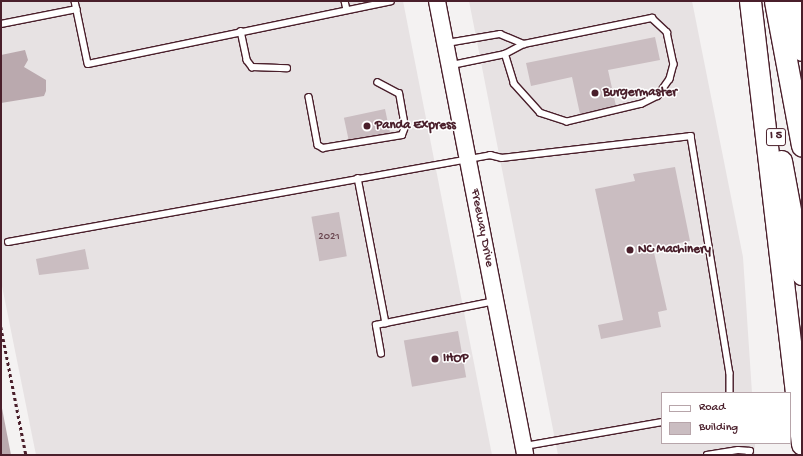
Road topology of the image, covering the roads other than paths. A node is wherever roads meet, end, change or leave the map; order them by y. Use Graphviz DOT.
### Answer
graph roads {
  1 [pos="75,1"];
  2 [pos="345,1"];
  3 [pos="391,1"];
  4 [pos="436,1"];
  5 [pos="751,1"];
  6 [pos="775,1"];
  7 [pos="791,1"];
  8 [pos="77,9"];
  9 [pos="347,10"];
  10 [pos="1,24"];
  11 [pos="241,31"];
  12 [pos="445,44"];
  13 [pos="524,44"];
  14 [pos="802,50"];
  15 [pos="504,54"];
  16 [pos="449,65"];
  17 [pos="287,68"];
  18 [pos="378,83"];
  19 [pos="309,97"];
  20 [pos="802,144"];
  21 [pos="468,158"];
  22 [pos="358,178"];
  23 [pos="8,242"];
  24 [pos="802,274"];
  25 [pos="495,301"];
  26 [pos="386,323"];
  27 [pos="381,354"];
  28 [pos="730,392"];
  29 [pos="661,422"];
  30 [pos="802,444"];
  31 [pos="524,451"];
  32 [pos="706,455"];
  33 [pos="749,455"];
  1 -- 8 [label="lane"];
  2 -- 9 [label="lane"];
  3 -- 9 [label="lane"];
  4 -- 12 [label="street, Freeway Drive"];
  5 -- 24 [label="highway, I 5"];
  5 -- 30 [label="highway"];
  6 -- 20 [label="highway, I 5"];
  7 -- 14 [label="highway"];
  8 -- 10 [label="lane"];
  8 -- 11 [label="lane"];
  9 -- 11 [label="lane"];
  11 -- 17 [label="lane"];
  12 -- 13 [label="lane"];
  12 -- 16 [label="street, Freeway Drive"];
  13 -- 15 [label="lane"];
  13 -- 15 [label="lane"];
  15 -- 16 [label="lane"];
  16 -- 21 [label="street, Freeway Drive"];
  18 -- 19 [label="lane"];
  21 -- 22 [label="lane"];
  21 -- 25 [label="street, Freeway Drive"];
  21 -- 28 [label="lane"];
  22 -- 23 [label="lane"];
  22 -- 26 [label="lane"];
  25 -- 26 [label="lane"];
  25 -- 31 [label="street, Freeway Drive"];
  26 -- 27 [label="lane"];
  29 -- 31 [label="lane"];
  32 -- 33 [label="lane"];
}
